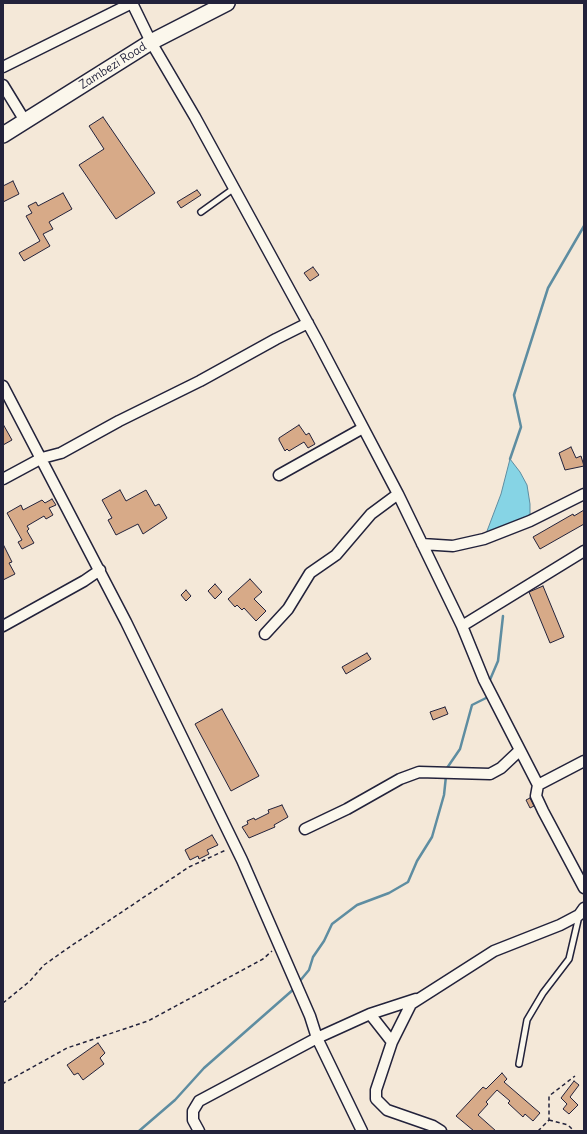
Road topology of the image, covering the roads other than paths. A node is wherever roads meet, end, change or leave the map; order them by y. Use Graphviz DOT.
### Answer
graph roads {
  1 [pos="132,3"];
  2 [pos="227,3"];
  3 [pos="151,42"];
  4 [pos="3,67"];
  5 [pos="3,85"];
  6 [pos="25,122"];
  7 [pos="3,135"];
  8 [pos="233,188"];
  9 [pos="201,212"];
  10 [pos="308,323"];
  11 [pos="3,386"];
  12 [pos="364,428"];
  13 [pos="42,458"];
  14 [pos="279,475"];
  15 [pos="3,479"];
  16 [pos="398,494"];
  17 [pos="584,494"];
  18 [pos="422,544"];
  19 [pos="584,551"];
  20 [pos="100,570"];
  21 [pos="3,626"];
  22 [pos="462,626"];
  23 [pos="265,634"];
  24 [pos="519,751"];
  25 [pos="584,760"];
  26 [pos="538,785"];
  27 [pos="305,829"];
  28 [pos="584,888"];
  29 [pos="582,911"];
  30 [pos="418,999"];
  31 [pos="370,1014"];
  32 [pos="317,1038"];
  33 [pos="392,1042"];
  34 [pos="519,1064"];
  35 [pos="199,1131"];
  36 [pos="362,1131"];
  37 [pos="441,1131"];
  1 -- 3 [label="street"];
  1 -- 4 [label="street"];
  2 -- 3 [label="main road, Zambezi Road"];
  3 -- 6 [label="main road, Zambezi Road"];
  3 -- 8 [label="street"];
  5 -- 6 [label="street"];
  6 -- 7 [label="main road, Zambezi Road"];
  8 -- 9 [label="lane"];
  8 -- 10 [label="street"];
  10 -- 12 [label="street"];
  10 -- 13 [label="street"];
  11 -- 13 [label="street"];
  12 -- 14 [label="street"];
  12 -- 16 [label="street"];
  13 -- 15 [label="street"];
  13 -- 20 [label="street"];
  16 -- 18 [label="street"];
  16 -- 23 [label="street"];
  17 -- 18 [label="street"];
  18 -- 22 [label="street"];
  19 -- 22 [label="street"];
  20 -- 21 [label="street"];
  20 -- 32 [label="street"];
  22 -- 24 [label="street"];
  24 -- 26 [label="street"];
  24 -- 27 [label="street"];
  25 -- 26 [label="street"];
  26 -- 28 [label="street"];
  29 -- 30 [label="street"];
  29 -- 34 [label="lane"];
  30 -- 31 [label="street"];
  30 -- 33 [label="street"];
  31 -- 32 [label="street"];
  31 -- 33 [label="street"];
  32 -- 35 [label="street"];
  32 -- 36 [label="street"];
  33 -- 37 [label="street"];
}
